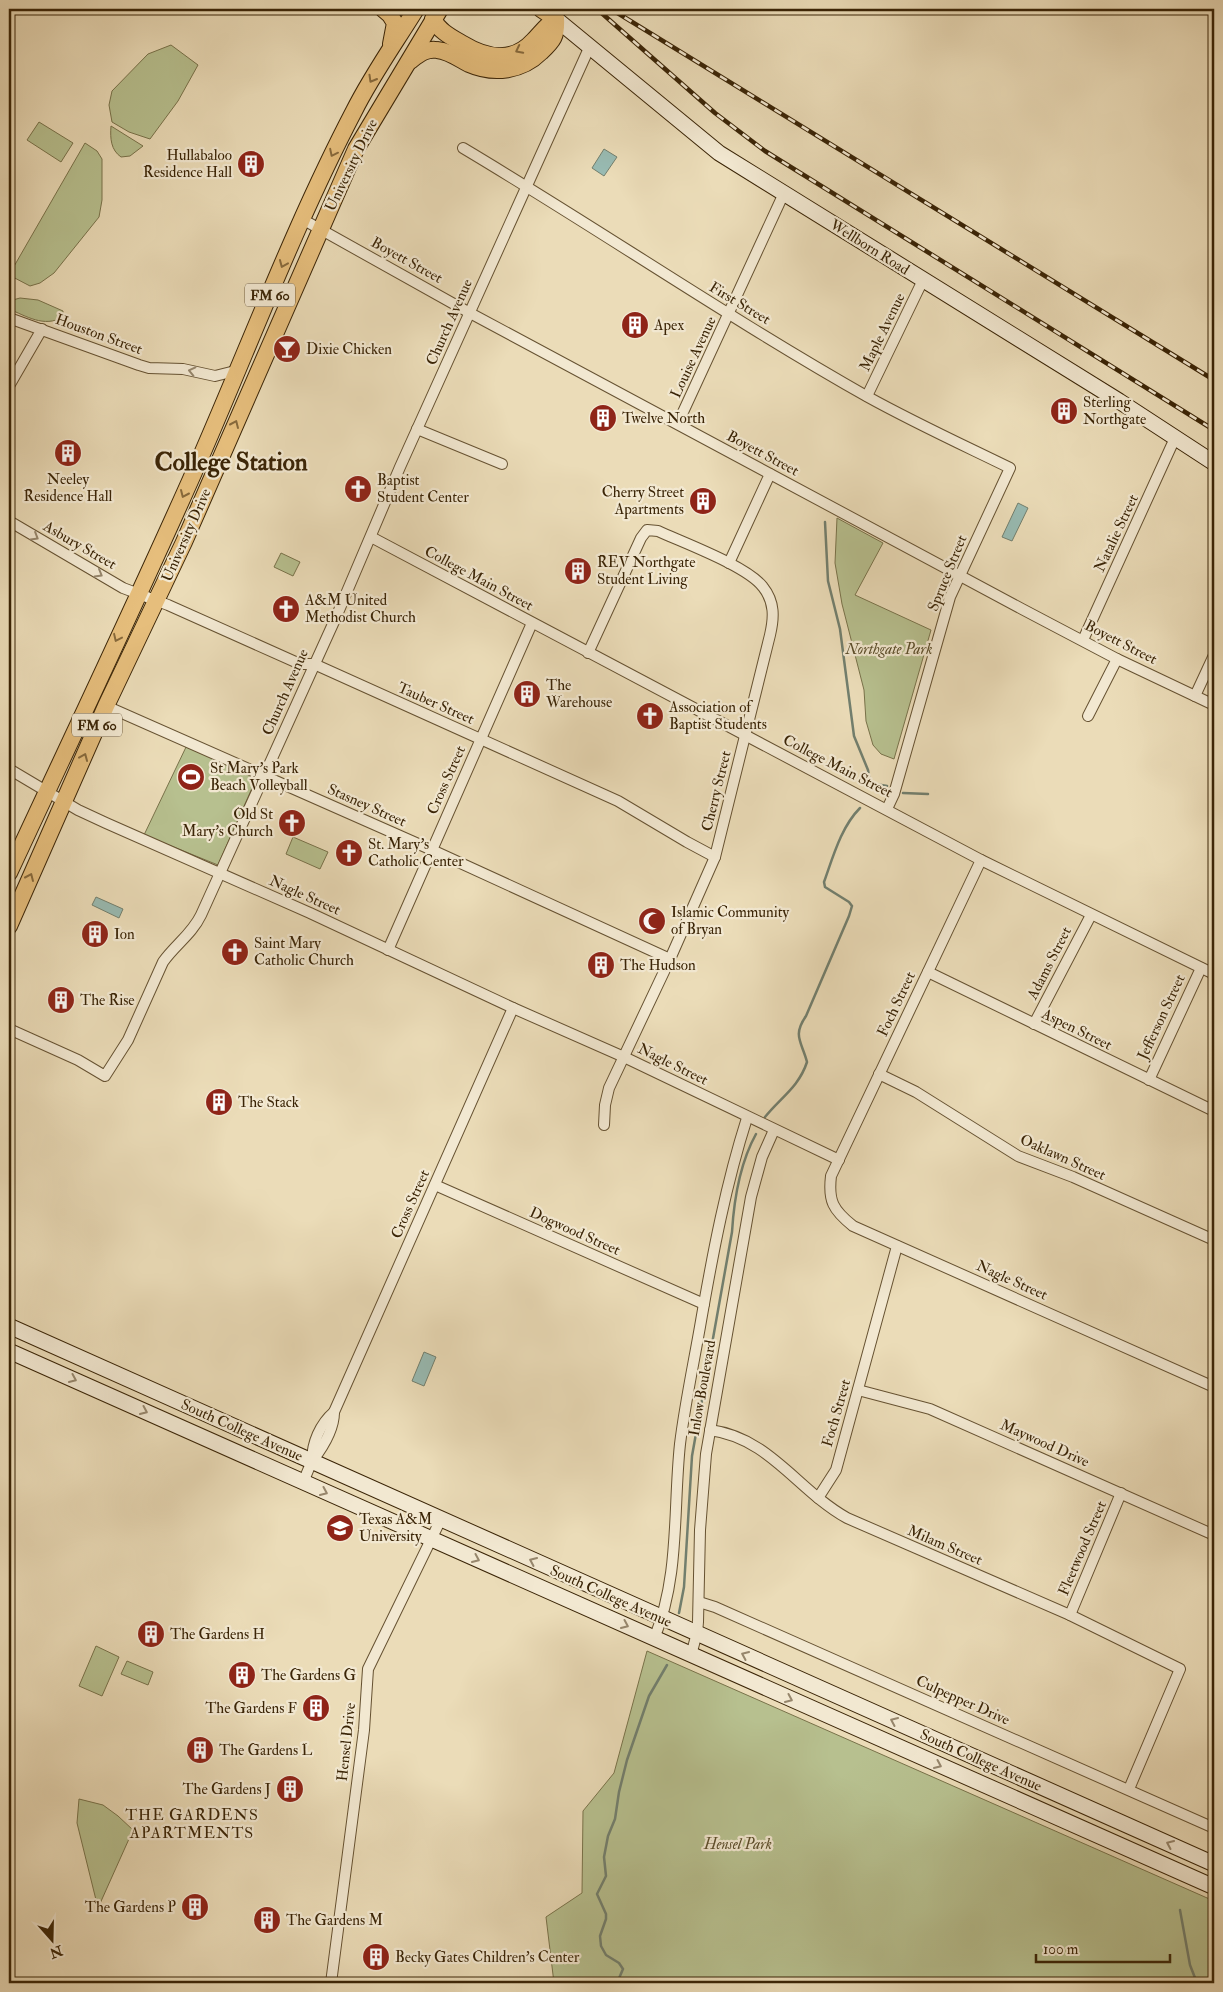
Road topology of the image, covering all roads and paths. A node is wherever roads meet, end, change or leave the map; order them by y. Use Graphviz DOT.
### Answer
graph roads {
  1 [pos="383,9"];
  2 [pos="416,9"];
  3 [pos="541,9"];
  4 [pos="436,14"];
  5 [pos="556,19"];
  6 [pos="590,46"];
  7 [pos="389,49"];
  8 [pos="405,64"];
  9 [pos="463,148"];
  10 [pos="527,186"];
  11 [pos="784,193"];
  12 [pos="302,219"];
  13 [pos="321,229"];
  14 [pos="923,280"];
  15 [pos="470,313"];
  16 [pos="730,315"];
  17 [pos="9,318"];
  18 [pos="42,329"];
  19 [pos="239,370"];
  20 [pos="9,386"];
  21 [pos="867,396"];
  22 [pos="678,423"];
  23 [pos="417,429"];
  24 [pos="1175,438"];
  25 [pos="1214,463"];
  26 [pos="502,464"];
  27 [pos="1010,468"];
  28 [pos="770,474"];
  29 [pos="10,524"];
  30 [pos="371,537"];
  31 [pos="729,562"];
  32 [pos="960,574"];
  33 [pos="138,594"];
  34 [pos="156,600"];
  35 [pos="532,623"];
  36 [pos="1083,640"];
  37 [pos="588,653"];
  38 [pos="1214,655"];
  39 [pos="1117,659"];
  40 [pos="314,664"];
  41 [pos="1196,696"];
  42 [pos="1214,705"];
  43 [pos="106,706"];
  44 [pos="1088,716"];
  45 [pos="745,735"];
  46 [pos="481,739"];
  47 [pos="9,769"];
  48 [pos="264,777"];
  49 [pos="47,791"];
  50 [pos="64,802"];
  51 [pos="888,809"];
  52 [pos="432,850"];
  53 [pos="715,857"];
  54 [pos="981,860"];
  55 [pos="9,873"];
  56 [pos="220,874"];
  57 [pos="1091,915"];
  58 [pos="9,926"];
  59 [pos="388,950"];
  60 [pos="670,959"];
  61 [pos="1201,968"];
  62 [pos="928,972"];
  63 [pos="1214,974"];
  64 [pos="513,1008"];
  65 [pos="1034,1024"];
  66 [pos="9,1029"];
  67 [pos="624,1057"];
  68 [pos="879,1074"];
  69 [pos="1149,1080"];
  70 [pos="1214,1111"];
  71 [pos="748,1118"];
  72 [pos="604,1125"];
  73 [pos="774,1130"];
  74 [pos="838,1160"];
  75 [pos="435,1185"];
  76 [pos="1214,1240"];
  77 [pos="897,1246"];
  78 [pos="704,1304"];
  79 [pos="9,1326"];
  80 [pos="9,1351"];
  81 [pos="108,1371"];
  82 [pos="1214,1387"];
  83 [pos="858,1390"];
  84 [pos="99,1391"];
  85 [pos="710,1430"];
  86 [pos="312,1462"];
  87 [pos="303,1483"];
  88 [pos="1121,1493"];
  89 [pos="818,1498"];
  90 [pos="441,1519"];
  91 [pos="1214,1536"];
  92 [pos="432,1539"];
  93 [pos="553,1570"];
  94 [pos="545,1590"];
  95 [pos="698,1602"];
  96 [pos="1070,1615"];
  97 [pos="662,1619"];
  98 [pos="697,1633"];
  99 [pos="654,1639"];
  100 [pos="691,1655"];
  101 [pos="970,1755"];
  102 [pos="961,1775"];
  103 [pos="1128,1789"];
  104 [pos="1214,1828"];
  105 [pos="1214,1864"];
  106 [pos="1214,1888"];
  107 [pos="331,1983"];
  1 -- 7 [label="main road"];
  2 -- 7 [label="main road, FM 60"];
  3 -- 5 [label="main road, Wellborn Road"];
  5 -- 4 [label="main road, one-way"];
  4 -- 8 [label="main road, FM 60"];
  5 -- 6 [label="main road, Wellborn Road"];
  5 -- 8 [label="main road"];
  6 -- 10 [label="street, Church Avenue"];
  6 -- 11 [label="main road, Wellborn Road"];
  7 -- 12 [label="main road, University Drive / FM 60, one-way"];
  8 -- 13 [label="main road, University Drive / FM 60"];
  9 -- 10 [label="street, First Street"];
  10 -- 15 [label="street, Church Avenue"];
  10 -- 16 [label="street, First Street"];
  11 -- 14 [label="main road, Wellborn Road"];
  11 -- 16 [label="street, Louise Avenue"];
  12 -- 13 [label="street, Boyett Street"];
  12 -- 19 [label="main road, University Drive / FM 60, one-way"];
  13 -- 15 [label="street, Boyett Street"];
  34 -- 13 [label="main road, University Drive / FM 60, one-way"];
  14 -- 21 [label="street, Maple Avenue"];
  14 -- 24 [label="main road, Wellborn Road"];
  15 -- 22 [label="street, Boyett Street"];
  15 -- 23 [label="street, Church Avenue"];
  16 -- 21 [label="street, First Street"];
  16 -- 22 [label="street, Louise Avenue"];
  17 -- 18 [label="street, Houston Street"];
  19 -- 18 [label="street, Houston Street, one-way"];
  18 -- 20 [label="street"];
  19 -- 33 [label="main road, University Drive / FM 60, one-way"];
  21 -- 27 [label="street, First Street"];
  22 -- 28 [label="street, Boyett Street"];
  23 -- 26 [label="street"];
  23 -- 30 [label="street, Church Avenue"];
  24 -- 25 [label="main road, Wellborn Road"];
  24 -- 36 [label="street, Natalie Street"];
  27 -- 32 [label="street, Spruce Street"];
  28 -- 31 [label="street"];
  28 -- 32 [label="street, Boyett Street"];
  29 -- 33 [label="street, Asbury Street, one-way"];
  30 -- 35 [label="street, College Main Street"];
  30 -- 40 [label="street, Church Avenue"];
  31 -- 37 [label="street, Cherry Street"];
  31 -- 45 [label="street, Cherry Street"];
  32 -- 36 [label="street, Boyett Street"];
  32 -- 51 [label="street, Spruce Street"];
  33 -- 34 [label="street, Tauber Street"];
  33 -- 49 [label="main road, University Drive / FM 60, one-way"];
  34 -- 40 [label="street, Tauber Street"];
  34 -- 43 [label="main road, University Drive / FM 60"];
  35 -- 37 [label="street, College Main Street"];
  35 -- 46 [label="street, Cross Street"];
  36 -- 39 [label="street, Boyett Street"];
  37 -- 45 [label="street, College Main Street"];
  38 -- 41 [label="street"];
  39 -- 41 [label="street, Boyett Street"];
  39 -- 44 [label="street"];
  40 -- 46 [label="street, Tauber Street"];
  40 -- 48 [label="street, Church Avenue"];
  41 -- 42 [label="street, Boyett Street"];
  43 -- 48 [label="street, Stasney Street"];
  50 -- 43 [label="main road, University Drive / FM 60, one-way"];
  45 -- 51 [label="street, College Main Street"];
  45 -- 53 [label="street, Cherry Street"];
  46 -- 52 [label="street, Cross Street"];
  46 -- 53 [label="street, Tauber Street"];
  47 -- 49 [label="street, Nagle Street"];
  48 -- 52 [label="street, Stasney Street"];
  48 -- 56 [label="street, Church Avenue"];
  49 -- 50 [label="street, Nagle Street"];
  49 -- 55 [label="main road, University Drive / FM 60"];
  50 -- 56 [label="street, Nagle Street"];
  58 -- 50 [label="main road, University Drive / FM 60, one-way"];
  51 -- 54 [label="street, College Main Street"];
  52 -- 59 [label="street, Cross Street"];
  52 -- 60 [label="street, Stasney Street"];
  53 -- 60 [label="street, Cherry Street"];
  54 -- 57 [label="street, College Main Street"];
  54 -- 62 [label="street, Foch Street"];
  56 -- 59 [label="street, Nagle Street"];
  56 -- 66 [label="street, Church Avenue"];
  57 -- 61 [label="street, College Main Street"];
  57 -- 65 [label="street, Adams Street"];
  59 -- 64 [label="street, Nagle Street"];
  60 -- 67 [label="street, Cherry Street"];
  61 -- 63 [label="street, College Main Street"];
  61 -- 69 [label="street, Jefferson Street"];
  62 -- 65 [label="street, Aspen Street"];
  62 -- 68 [label="street, Foch Street"];
  64 -- 67 [label="street, Nagle Street"];
  64 -- 75 [label="street, Cross Street"];
  65 -- 69 [label="street, Aspen Street"];
  67 -- 71 [label="street, Nagle Street"];
  67 -- 72 [label="street, Cherry Street"];
  68 -- 74 [label="street, Foch Street"];
  68 -- 76 [label="street, Oaklawn Street"];
  69 -- 70 [label="street, Aspen Street"];
  71 -- 73 [label="street, Nagle Street"];
  71 -- 78 [label="street, Inlow Boulevard"];
  73 -- 74 [label="street, Nagle Street"];
  73 -- 85 [label="street, Inlow Boulevard"];
  74 -- 77 [label="street, Nagle Street"];
  75 -- 78 [label="street, Dogwood Street"];
  75 -- 86 [label="street, Cross Street"];
  77 -- 82 [label="street, Nagle Street"];
  77 -- 83 [label="street, Foch Street"];
  78 -- 97 [label="street, Inlow Boulevard"];
  79 -- 81 [label="main road, South College Avenue"];
  80 -- 84 [label="main road, South College Avenue, one-way"];
  81 -- 84 [label="main road"];
  81 -- 86 [label="main road, South College Avenue"];
  83 -- 88 [label="street, Maywood Drive"];
  83 -- 89 [label="street, Foch Street"];
  84 -- 87 [label="main road, South College Avenue, one-way"];
  85 -- 89 [label="street, Milam Street"];
  85 -- 95 [label="street, Inlow Boulevard"];
  86 -- 87 [label="street, Cross Street"];
  86 -- 90 [label="main road, South College Avenue"];
  87 -- 92 [label="main road, South College Avenue, one-way"];
  88 -- 91 [label="street, Maywood Drive"];
  88 -- 96 [label="street, Fleetwood Street"];
  89 -- 96 [label="street, Milam Street"];
  90 -- 92 [label="street, Hensel Drive"];
  93 -- 90 [label="main road, South College Avenue, one-way"];
  92 -- 94 [label="main road, South College Avenue, one-way"];
  92 -- 107 [label="street, Hensel Drive"];
  93 -- 94 [label="main road"];
  93 -- 97 [label="main road, South College Avenue"];
  94 -- 99 [label="main road, South College Avenue, one-way"];
  95 -- 98 [label="street, Inlow Boulevard"];
  95 -- 103 [label="street, Culpepper Drive"];
  96 -- 103 [label="street, Milam Street"];
  97 -- 98 [label="main road, South College Avenue"];
  97 -- 99 [label="street, Inlow Boulevard"];
  98 -- 100 [label="street, Inlow Boulevard"];
  101 -- 98 [label="main road, South College Avenue, one-way"];
  99 -- 100 [label="main road, South College Avenue"];
  100 -- 102 [label="main road, South College Avenue, one-way"];
  101 -- 102 [label="main road"];
  105 -- 101 [label="main road, South College Avenue, one-way"];
  102 -- 106 [label="main road, South College Avenue"];
  103 -- 104 [label="street, Culpepper Drive"];
}
